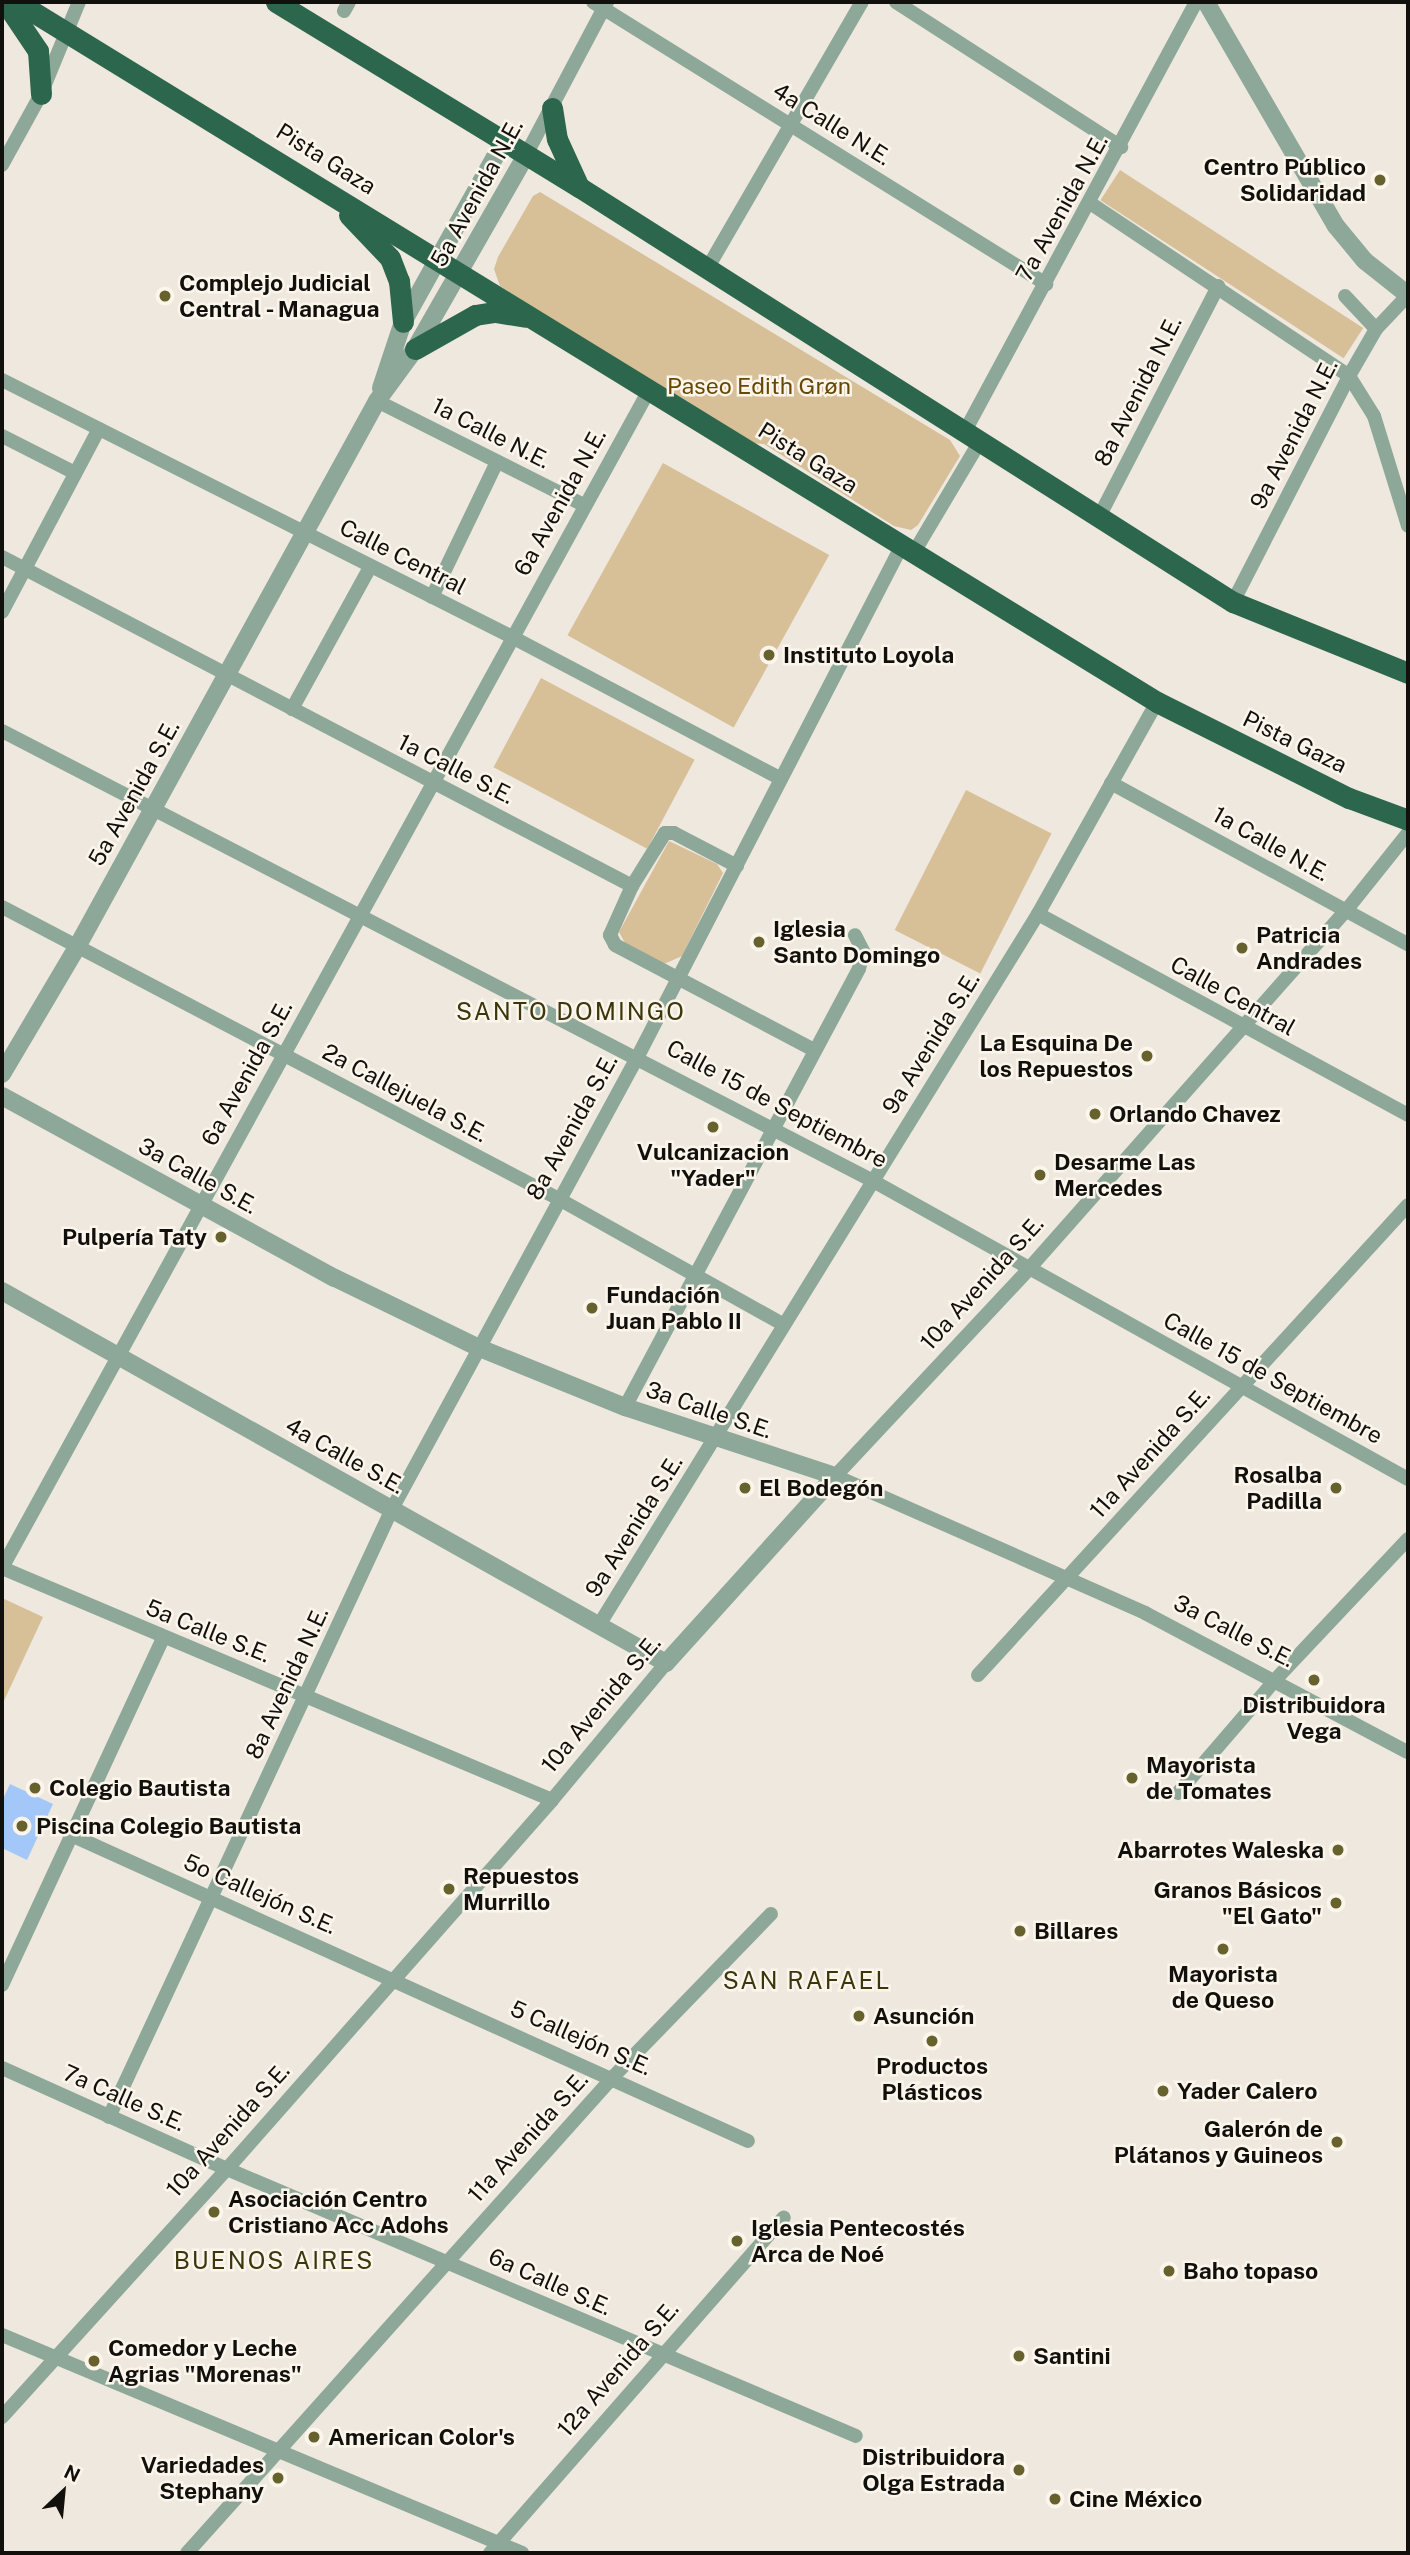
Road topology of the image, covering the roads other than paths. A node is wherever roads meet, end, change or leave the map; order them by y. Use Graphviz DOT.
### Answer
graph roads {
  1 [pos="5,2"];
  2 [pos="17,2"];
  3 [pos="79,2"];
  4 [pos="276,2"];
  5 [pos="862,2"];
  6 [pos="896,2"];
  7 [pos="1196,2"];
  8 [pos="1206,2"];
  9 [pos="601,4"];
  10 [pos="67,30"];
  11 [pos="41,94"];
  12 [pos="552,108"];
  13 [pos="791,125"];
  14 [pos="1121,147"];
  15 [pos="514,149"];
  16 [pos="2,165"];
  17 [pos="311,181"];
  18 [pos="579,187"];
  19 [pos="1090,203"];
  20 [pos="438,259"];
  21 [pos="707,269"];
  22 [pos="460,272"];
  23 [pos="1046,284"];
  24 [pos="1218,286"];
  25 [pos="1408,295"];
  26 [pos="1345,296"];
  27 [pos="403,322"];
  28 [pos="541,323"];
  29 [pos="1376,330"];
  30 [pos="415,349"];
  31 [pos="1349,376"];
  32 [pos="2,380"];
  33 [pos="649,390"];
  34 [pos="377,401"];
  35 [pos="99,429"];
  36 [pos="2,436"];
  37 [pos="972,438"];
  38 [pos="497,462"];
  39 [pos="75,473"];
  40 [pos="584,505"];
  41 [pos="1099,517"];
  42 [pos="1408,526"];
  43 [pos="305,534"];
  44 [pos="907,550"];
  45 [pos="2,557"];
  46 [pos="370,567"];
  47 [pos="24,569"];
  48 [pos="432,597"];
  49 [pos="1233,602"];
  50 [pos="2,612"];
  51 [pos="512,637"];
  52 [pos="1408,673"];
  53 [pos="227,675"];
  54 [pos="1157,702"];
  55 [pos="292,709"];
  56 [pos="2,730"];
  57 [pos="781,779"];
  58 [pos="433,782"];
  59 [pos="1111,783"];
  60 [pos="155,806"];
  61 [pos="1408,820"];
  62 [pos="1408,833"];
  63 [pos="737,866"];
  64 [pos="632,886"];
  65 [pos="2,907"];
  66 [pos="1345,911"];
  67 [pos="1038,914"];
  68 [pos="360,915"];
  69 [pos="855,935"];
  70 [pos="1408,944"];
  71 [pos="77,947"];
  72 [pos="678,978"];
  73 [pos="1242,1027"];
  74 [pos="814,1050"];
  75 [pos="283,1055"];
  76 [pos="638,1056"];
  77 [pos="2,1074"];
  78 [pos="2,1096"];
  79 [pos="1408,1115"];
  80 [pos="773,1128"];
  81 [pos="873,1181"];
  82 [pos="557,1198"];
  83 [pos="201,1205"];
  84 [pos="1408,1205"];
  85 [pos="1029,1269"];
  86 [pos="696,1276"];
  87 [pos="2,1291"];
  88 [pos="784,1325"];
  89 [pos="477,1347"];
  90 [pos="117,1357"];
  91 [pos="1241,1386"];
  92 [pos="625,1407"];
  93 [pos="715,1438"];
  94 [pos="835,1476"];
  95 [pos="1408,1479"];
  96 [pos="392,1509"];
  97 [pos="1408,1539"];
  98 [pos="2,1568"];
  99 [pos="1069,1578"];
  100 [pos="599,1625"];
  101 [pos="163,1638"];
  102 [pos="666,1663"];
  103 [pos="978,1675"];
  104 [pos="1276,1679"];
  105 [pos="307,1696"];
  106 [pos="1408,1752"];
  107 [pos="1178,1793"];
  108 [pos="552,1800"];
  109 [pos="69,1834"];
  110 [pos="213,1897"];
  111 [pos="771,1914"];
  112 [pos="394,1980"];
  113 [pos="2,1985"];
  114 [pos="2,2068"];
  115 [pos="613,2077"];
  116 [pos="109,2117"];
  117 [pos="748,2141"];
  118 [pos="227,2169"];
  119 [pos="784,2217"];
  120 [pos="446,2261"];
  121 [pos="2,2335"];
  122 [pos="659,2355"];
  123 [pos="56,2358"];
  124 [pos="2,2417"];
  125 [pos="856,2436"];
  126 [pos="277,2453"];
  127 [pos="494,2548"];
  128 [pos="187,2553"];
  129 [pos="522,2553"];
  1 -- 11 [label="highway"];
  2 -- 10 [label="highway, Pista Gaza"];
  3 -- 10 [label="street"];
  4 -- 15 [label="highway"];
  5 -- 13 [label="street"];
  6 -- 14 [label="street"];
  7 -- 14 [label="street, 7a Avenida N.E."];
  8 -- 25 [label="street"];
  9 -- 12 [label="street, 5a Avenida N.E."];
  9 -- 13 [label="street, 4a Calle N.E."];
  10 -- 11 [label="street"];
  10 -- 17 [label="highway, Pista Gaza"];
  11 -- 16 [label="street"];
  12 -- 15 [label="street, 5a Avenida N.E."];
  12 -- 18 [label="highway"];
  13 -- 21 [label="street"];
  13 -- 23 [label="street, 4a Calle N.E."];
  14 -- 19 [label="street, 7a Avenida N.E."];
  15 -- 18 [label="highway"];
  15 -- 20 [label="street, 5a Avenida N.E."];
  15 -- 22 [label="street, 5a Avenida N.E."];
  17 -- 20 [label="highway, Pista Gaza"];
  17 -- 27 [label="highway"];
  18 -- 21 [label="highway"];
  19 -- 23 [label="street, 7a Avenida N.E."];
  19 -- 24 [label="street"];
  20 -- 22 [label="highway, Pista Gaza"];
  20 -- 27 [label="street, 5a Avenida N.E."];
  21 -- 37 [label="highway"];
  22 -- 28 [label="highway, Pista Gaza"];
  22 -- 30 [label="street, 5a Avenida N.E."];
  23 -- 37 [label="street, 7a Avenida N.E."];
  24 -- 31 [label="street"];
  24 -- 41 [label="street, 8a Avenida N.E."];
  25 -- 29 [label="street, 9a Avenida N.E."];
  26 -- 29 [label="street"];
  27 -- 34 [label="street, 5a Avenida N.E."];
  28 -- 30 [label="highway"];
  28 -- 33 [label="highway, Pista Gaza"];
  29 -- 31 [label="street, 9a Avenida N.E."];
  30 -- 34 [label="street, 5a Avenida N.E."];
  31 -- 42 [label="street"];
  31 -- 49 [label="street, 9a Avenida N.E."];
  32 -- 35 [label="street, Calle Central"];
  33 -- 40 [label="street, 6a Avenida N.E."];
  33 -- 44 [label="highway, Pista Gaza"];
  34 -- 38 [label="street, 1a Calle N.E."];
  34 -- 43 [label="street, 5a Avenida N.E."];
  35 -- 39 [label="street"];
  35 -- 43 [label="street, Calle Central"];
  36 -- 39 [label="street"];
  37 -- 41 [label="highway"];
  37 -- 44 [label="street, 7a Avenida N.E."];
  38 -- 40 [label="street, 1a Calle N.E."];
  38 -- 48 [label="street"];
  39 -- 47 [label="street"];
  40 -- 51 [label="street, 6a Avenida N.E."];
  41 -- 49 [label="highway"];
  43 -- 46 [label="street, Calle Central"];
  43 -- 53 [label="street, 5a Avenida S.E."];
  44 -- 54 [label="highway, Pista Gaza"];
  44 -- 57 [label="street, 8a Avenida S.E."];
  45 -- 47 [label="street, 1a Calle S.E."];
  46 -- 48 [label="street, Calle Central"];
  46 -- 55 [label="street"];
  47 -- 50 [label="street"];
  47 -- 53 [label="street, 1a Calle S.E."];
  48 -- 51 [label="street, Calle Central"];
  49 -- 52 [label="highway"];
  51 -- 57 [label="street, Calle Central"];
  51 -- 58 [label="street, 6a Avenida S.E."];
  53 -- 55 [label="street, 1a Calle S.E."];
  53 -- 60 [label="street, 5a Avenida S.E."];
  54 -- 59 [label="street"];
  54 -- 61 [label="highway, Pista Gaza"];
  55 -- 58 [label="street, 1a Calle S.E."];
  56 -- 60 [label="street, Calle 15 de Septiembre"];
  57 -- 63 [label="street, 8a Avenida S.E."];
  58 -- 64 [label="street, 1a Calle S.E."];
  58 -- 68 [label="street, 6a Avenida S.E."];
  59 -- 66 [label="street, 1a Calle N.E."];
  59 -- 67 [label="street"];
  60 -- 68 [label="street, Calle 15 de Septiembre"];
  60 -- 71 [label="street, 5a Avenida S.E."];
  62 -- 66 [label="street, 10a Avenida S.E."];
  63 -- 64 [label="street"];
  63 -- 72 [label="street, 8a Avenida S.E."];
  64 -- 72 [label="street"];
  65 -- 71 [label="street, 2a Callejuela S.E."];
  66 -- 70 [label="street, 1a Calle N.E."];
  66 -- 73 [label="street, 10a Avenida S.E."];
  67 -- 73 [label="street, Calle Central"];
  67 -- 81 [label="street, 9a Avenida S.E."];
  68 -- 75 [label="street, 6a Avenida S.E."];
  68 -- 76 [label="street, Calle 15 de Septiembre"];
  69 -- 74 [label="street"];
  71 -- 75 [label="street, 2a Callejuela S.E."];
  71 -- 77 [label="street, 5a Avenida S.E."];
  72 -- 74 [label="street"];
  72 -- 76 [label="street, 8a Avenida S.E."];
  73 -- 79 [label="street, Calle Central"];
  73 -- 85 [label="street, 10a Avenida S.E."];
  74 -- 80 [label="street"];
  75 -- 82 [label="street, 2a Callejuela S.E."];
  75 -- 83 [label="street, 6a Avenida S.E."];
  76 -- 80 [label="street, Calle 15 de Septiembre"];
  76 -- 82 [label="street, 8a Avenida S.E."];
  78 -- 83 [label="street, 3a Calle S.E."];
  80 -- 81 [label="street, Calle 15 de Septiembre"];
  80 -- 86 [label="street"];
  81 -- 85 [label="street, Calle 15 de Septiembre"];
  81 -- 88 [label="street, 9a Avenida S.E."];
  82 -- 86 [label="street, 2a Callejuela S.E."];
  82 -- 89 [label="street, 8a Avenida S.E."];
  83 -- 89 [label="street, 3a Calle S.E."];
  83 -- 90 [label="street, 6a Avenida S.E."];
  84 -- 91 [label="street, 11a Avenida S.E."];
  85 -- 91 [label="street, Calle 15 de Septiembre"];
  85 -- 94 [label="street, 10a Avenida S.E."];
  86 -- 88 [label="street, 2a Callejuela S.E."];
  86 -- 92 [label="street"];
  87 -- 90 [label="street, 4a Calle S.E."];
  88 -- 93 [label="street, 9a Avenida S.E."];
  89 -- 92 [label="street, 3a Calle S.E."];
  89 -- 96 [label="street, 8a Avenida N.E."];
  90 -- 96 [label="street, 4a Calle S.E."];
  90 -- 98 [label="street, 6a Avenida S.E."];
  91 -- 95 [label="street, Calle 15 de Septiembre"];
  91 -- 99 [label="street, 11a Avenida S.E."];
  92 -- 93 [label="street, 3a Calle S.E."];
  93 -- 94 [label="street, 3a Calle S.E."];
  93 -- 100 [label="street, 9a Avenida S.E."];
  94 -- 99 [label="street, 3a Calle S.E."];
  94 -- 102 [label="street, 10a Avenida S.E."];
  96 -- 100 [label="street, 4a Calle S.E."];
  96 -- 105 [label="street, 8a Avenida N.E."];
  97 -- 104 [label="street"];
  98 -- 101 [label="street, 5a Calle S.E."];
  99 -- 103 [label="street, 11a Avenida S.E."];
  99 -- 104 [label="street, 3a Calle S.E."];
  100 -- 102 [label="street, 4a Calle S.E."];
  101 -- 105 [label="street, 5a Calle S.E."];
  101 -- 109 [label="street"];
  102 -- 108 [label="street, 10a Avenida S.E."];
  104 -- 106 [label="street, 3a Calle S.E."];
  104 -- 107 [label="street"];
  105 -- 108 [label="street, 5a Calle S.E."];
  105 -- 110 [label="street, 8a Avenida N.E."];
  108 -- 112 [label="street, 10a Avenida S.E."];
  109 -- 110 [label="street, 5o Callejón S.E."];
  109 -- 113 [label="street"];
  110 -- 112 [label="street, 5o Callejón S.E."];
  110 -- 116 [label="street, 8a Avenida N.E."];
  111 -- 115 [label="street, 11a Avenida S.E."];
  112 -- 115 [label="street, 5 Callejón S.E."];
  112 -- 118 [label="street, 10a Avenida S.E."];
  114 -- 116 [label="street, 7a Calle S.E."];
  115 -- 117 [label="street, 5 Callejón S.E."];
  115 -- 120 [label="street, 11a Avenida S.E."];
  116 -- 118 [label="street, 7a Calle S.E."];
  118 -- 120 [label="street, 6a Calle S.E."];
  118 -- 123 [label="street, 10a Avenida S.E."];
  119 -- 122 [label="street, 12a Avenida S.E."];
  120 -- 122 [label="street, 6a Calle S.E."];
  120 -- 126 [label="street, 11a Avenida S.E."];
  121 -- 123 [label="street"];
  122 -- 125 [label="street, 6a Calle S.E."];
  122 -- 127 [label="street, 12a Avenida S.E."];
  123 -- 124 [label="street, 10a Avenida S.E."];
  123 -- 126 [label="street"];
  126 -- 127 [label="street"];
  126 -- 128 [label="street, 11a Avenida S.E."];
  127 -- 129 [label="street"];
}
